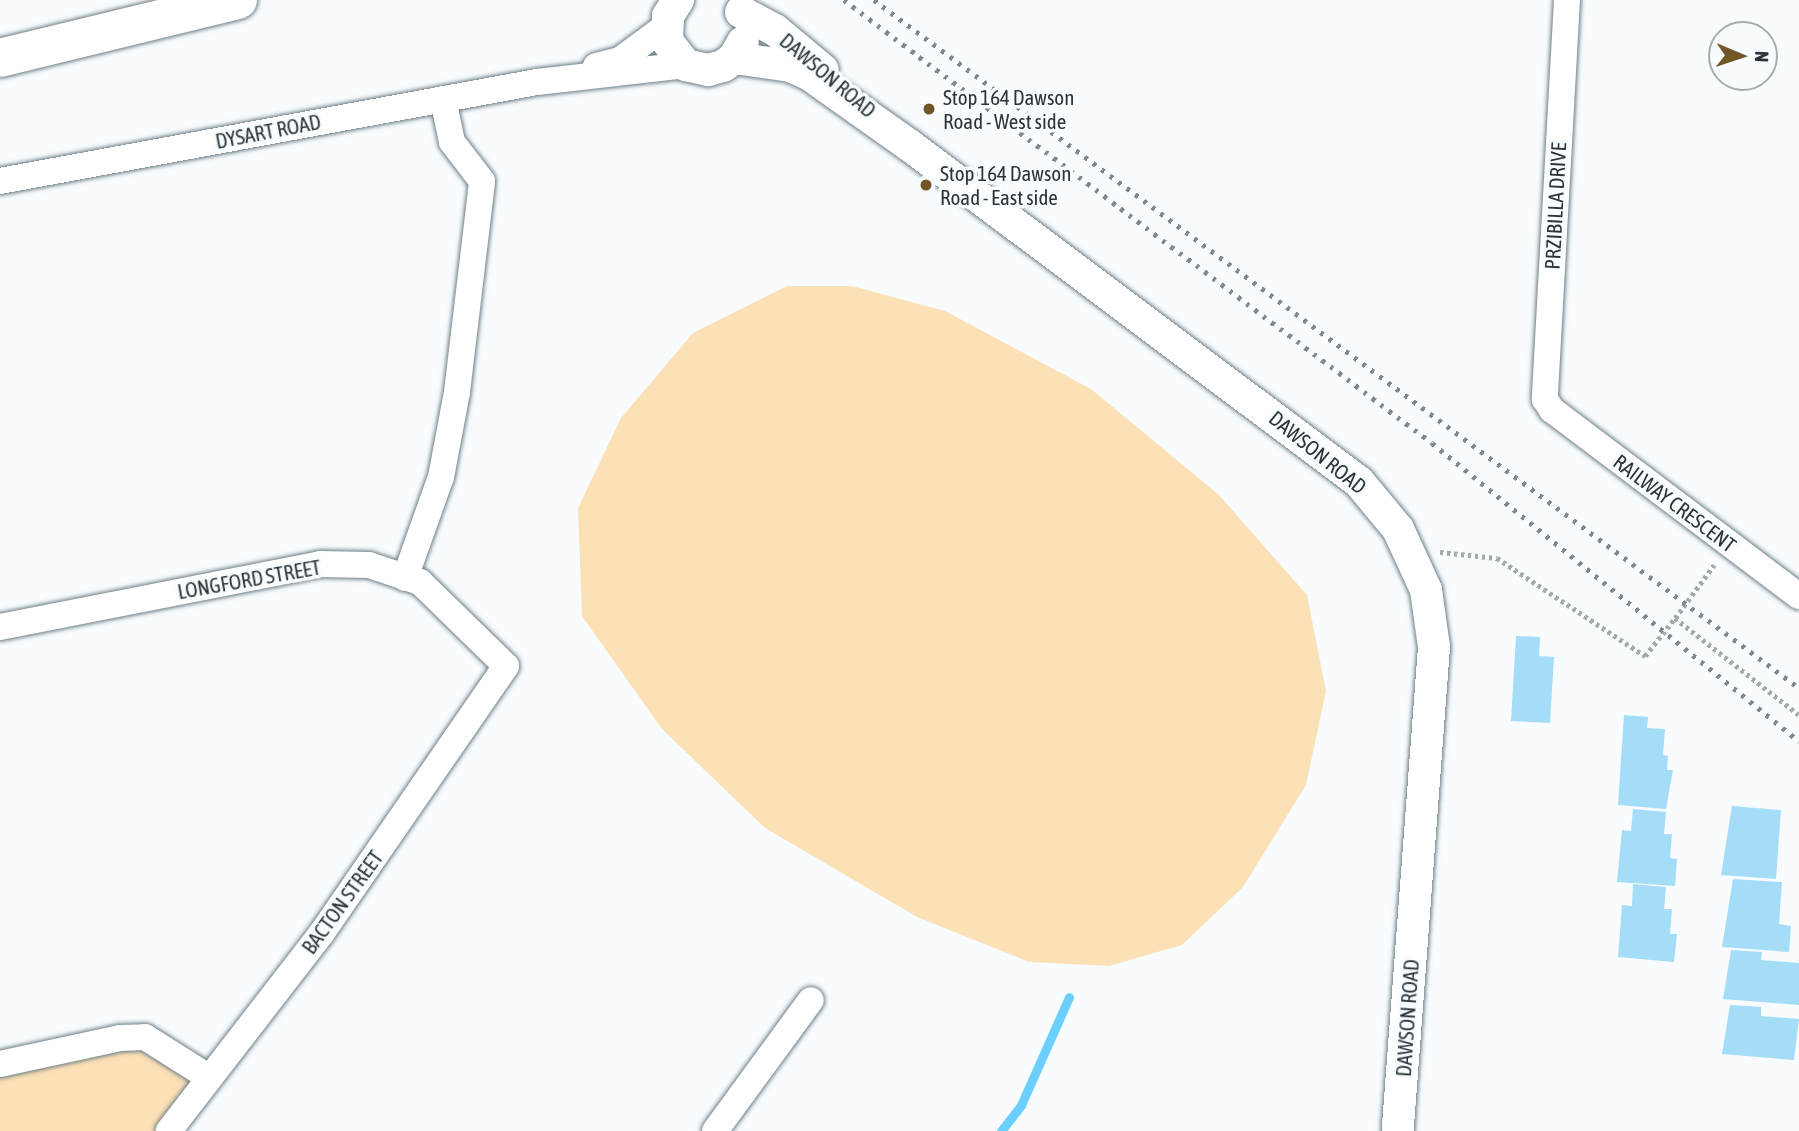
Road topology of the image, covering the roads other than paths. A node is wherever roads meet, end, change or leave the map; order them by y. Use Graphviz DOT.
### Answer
graph roads {
  1 [pos="238,0"];
  2 [pos="1567,0"];
  3 [pos="736,6"];
  4 [pos="669,11"];
  5 [pos="0,58"];
  6 [pos="734,58"];
  7 [pos="686,65"];
  8 [pos="537,82"];
  9 [pos="443,99"];
  10 [pos="909,145"];
  11 [pos="0,181"];
  12 [pos="1552,410"];
  13 [pos="405,578"];
  14 [pos="1799,596"];
  15 [pos="0,627"];
  16 [pos="506,666"];
  17 [pos="811,1000"];
  18 [pos="0,1064"];
  19 [pos="208,1076"];
  20 [pos="169,1131"];
  21 [pos="715,1131"];
  22 [pos="1398,1131"];
  1 -- 5 [label="highway"];
  2 -- 12 [label="street, PRZIBILLA DRIVE"];
  3 -- 6 [label="street"];
  3 -- 10 [label="street, DAWSON ROAD"];
  4 -- 7 [label="street"];
  4 -- 8 [label="street, DYSART ROAD"];
  6 -- 7 [label="street"];
  6 -- 10 [label="street, DAWSON ROAD"];
  7 -- 8 [label="street, DYSART ROAD"];
  8 -- 9 [label="street, DYSART ROAD"];
  9 -- 11 [label="street, DYSART ROAD"];
  9 -- 13 [label="street"];
  10 -- 22 [label="street, DAWSON ROAD"];
  12 -- 14 [label="street, RAILWAY CRESCENT"];
  13 -- 15 [label="street, LONGFORD STREET"];
  13 -- 16 [label="street, LONGFORD STREET"];
  16 -- 19 [label="street, BACTON STREET"];
  17 -- 21 [label="street"];
  18 -- 19 [label="street"];
  19 -- 20 [label="street, BACTON STREET"];
}
